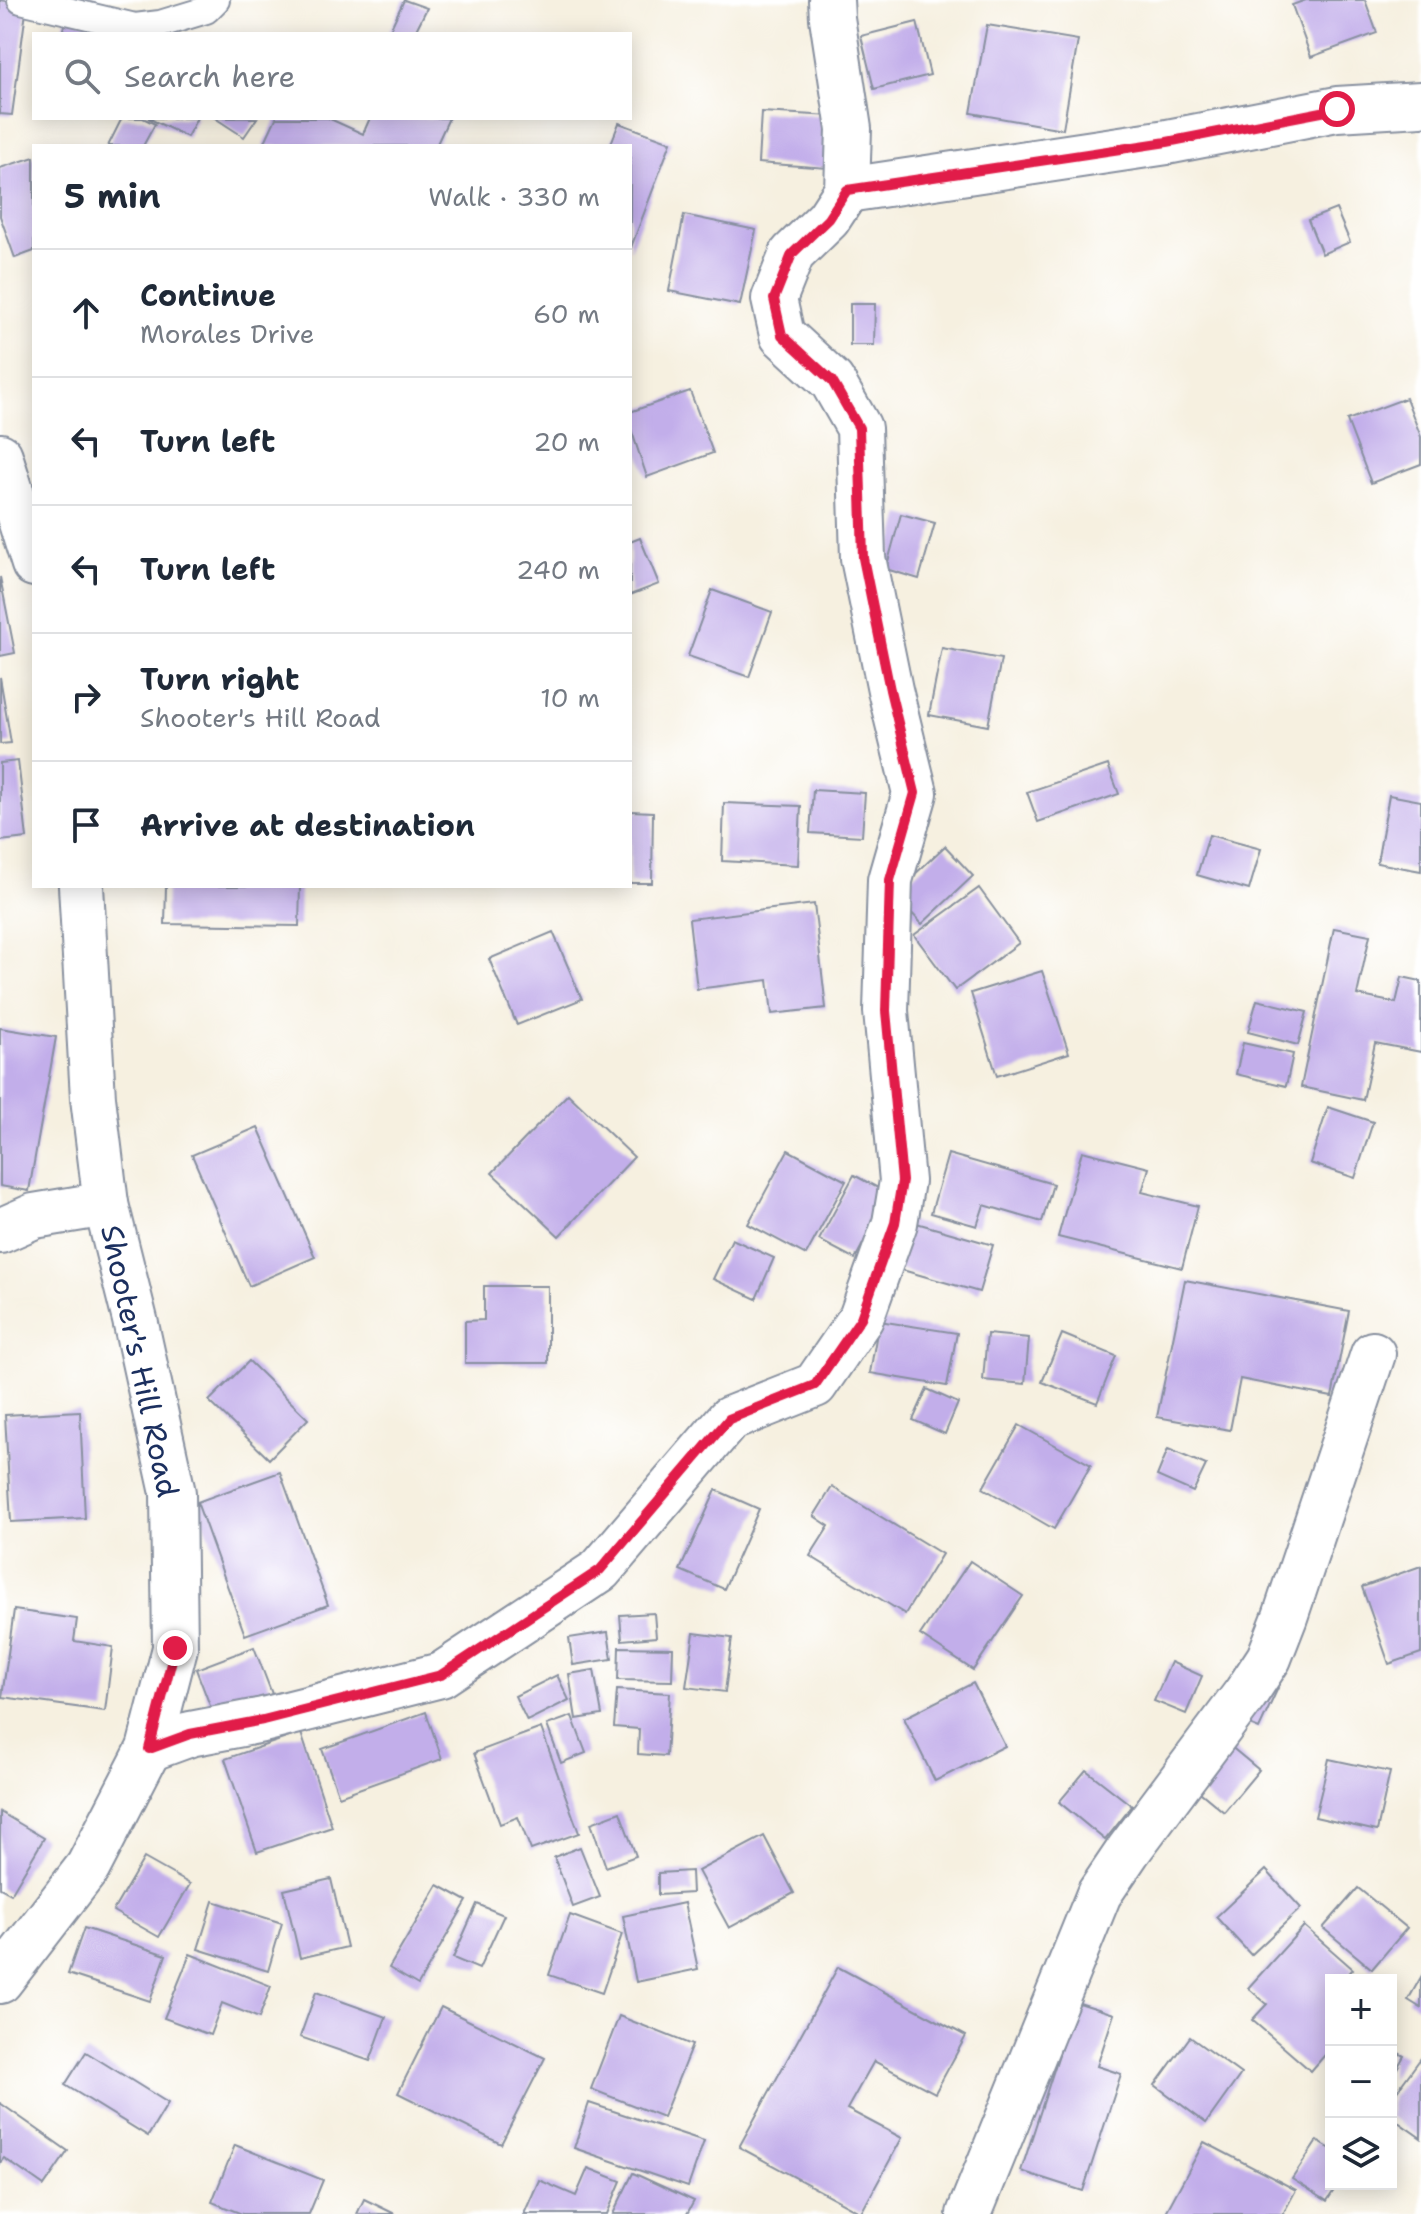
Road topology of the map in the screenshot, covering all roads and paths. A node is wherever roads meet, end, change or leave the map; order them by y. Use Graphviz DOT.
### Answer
graph roads {
  1 [pos="21,0"];
  2 [pos="216,0"];
  3 [pos="831,0"];
  4 [pos="1421,104"];
  5 [pos="847,190"];
  6 [pos="0,456"];
  7 [pos="21,551"];
  8 [pos="81,888"];
  9 [pos="106,1204"];
  10 [pos="0,1231"];
  11 [pos="1373,1354"];
  12 [pos="149,1749"];
  13 [pos="0,1981"];
  14 [pos="969,2214"];
  1 -- 2 [label="lane"];
  3 -- 5 [label="street"];
  4 -- 5 [label="street"];
  5 -- 12 [label="street"];
  6 -- 7 [label="street"];
  8 -- 9 [label="street, Shooter's Hill Road"];
  9 -- 10 [label="street"];
  9 -- 12 [label="street, Shooter's Hill Road"];
  11 -- 14 [label="street"];
  12 -- 13 [label="street, Shooter's Hill Road"];
}
